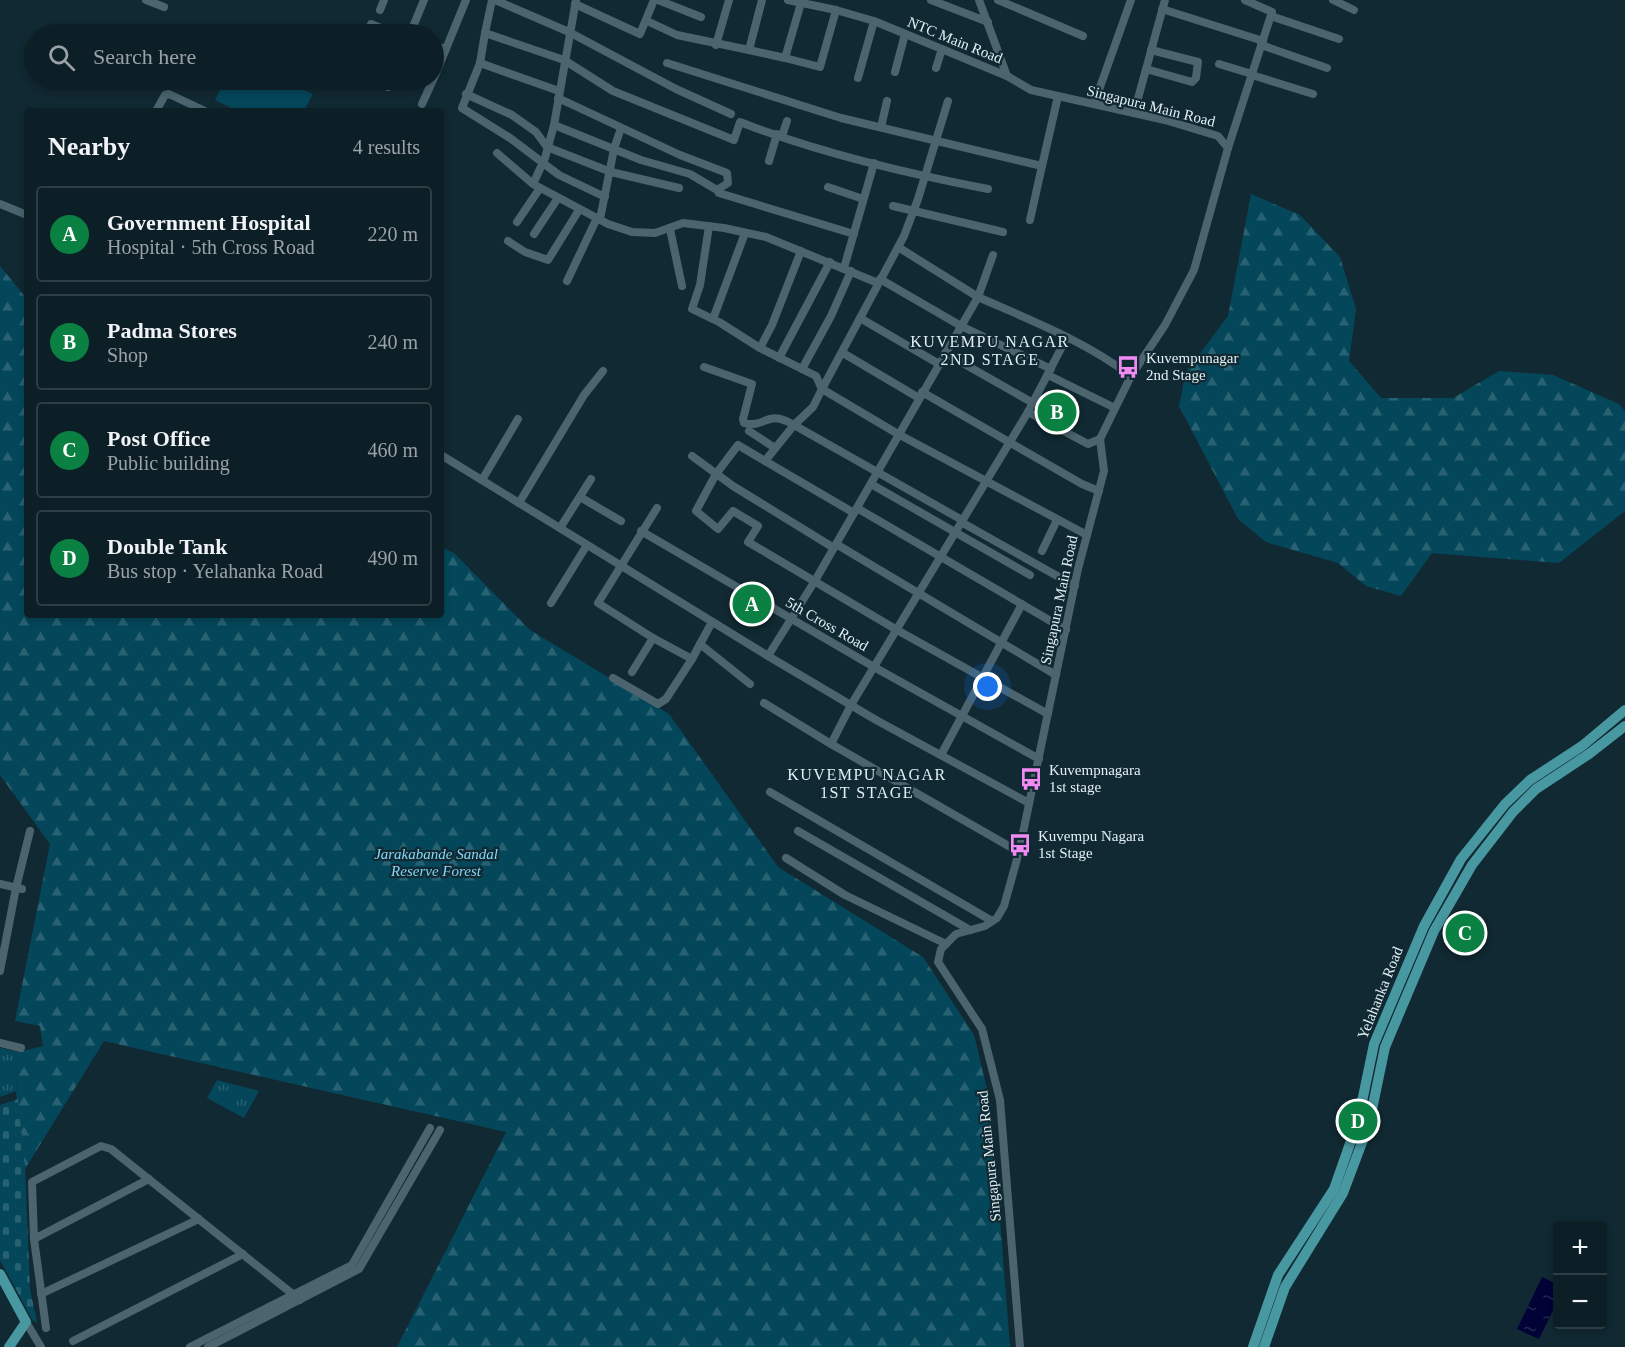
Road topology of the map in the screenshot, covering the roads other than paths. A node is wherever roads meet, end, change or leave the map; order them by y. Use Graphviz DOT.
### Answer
graph roads {
  1 [pos="146,0"];
  2 [pos="384,0"];
  3 [pos="424,0"];
  4 [pos="466,0"];
  5 [pos="493,0"];
  6 [pos="656,0"];
  7 [pos="729,0"];
  8 [pos="762,0"];
  9 [pos="788,0"];
  10 [pos="931,0"];
  11 [pos="979,0"];
  12 [pos="998,0"];
  13 [pos="1131,0"];
  14 [pos="1165,0"];
  15 [pos="1245,0"];
  16 [pos="1333,0"];
  17 [pos="576,2"];
  18 [pos="801,3"];
  19 [pos="164,7"];
  20 [pos="1162,9"];
  21 [pos="380,10"];
  22 [pos="836,10"];
  23 [pos="1354,10"];
  24 [pos="1270,16"];
  25 [pos="701,17"];
  26 [pos="647,21"];
  27 [pos="873,21"];
  28 [pos="987,22"];
  29 [pos="414,24"];
  30 [pos="569,32"];
  31 [pos="485,33"];
  32 [pos="905,34"];
  33 [pos="1083,36"];
  34 [pos="1340,39"];
  35 [pos="1262,43"];
  36 [pos="716,45"];
  37 [pos="446,49"];
  38 [pos="942,49"];
  39 [pos="748,50"];
  40 [pos="1151,50"];
  41 [pos="444,54"];
  42 [pos="785,58"];
  43 [pos="564,60"];
  44 [pos="480,63"];
  45 [pos="667,63"];
  46 [pos="1219,64"];
  47 [pos="936,68"];
  48 [pos="1327,68"];
  49 [pos="1146,69"];
  50 [pos="895,72"];
  51 [pos="1252,74"];
  52 [pos="1007,76"];
  53 [pos="858,78"];
  54 [pos="428,90"];
  55 [pos="466,94"];
  56 [pos="558,94"];
  57 [pos="1312,94"];
  58 [pos="1058,96"];
  59 [pos="887,101"];
  60 [pos="948,101"];
  61 [pos="422,104"];
  62 [pos="1094,104"];
  63 [pos="158,108"];
  64 [pos="199,108"];
  65 [pos="1134,113"];
  66 [pos="731,114"];
  67 [pos="786,121"];
  68 [pos="554,125"];
  69 [pos="881,127"];
  70 [pos="621,128"];
  71 [pos="780,135"];
  72 [pos="936,142"];
  73 [pos="547,147"];
  74 [pos="1228,148"];
  75 [pos="614,150"];
  76 [pos="497,153"];
  77 [pos="769,161"];
  78 [pos="874,163"];
  79 [pos="542,164"];
  80 [pos="1042,166"];
  81 [pos="611,172"];
  82 [pos="925,177"];
  83 [pos="537,186"];
  84 [pos="828,186"];
  85 [pos="679,188"];
  86 [pos="988,189"];
  87 [pos="719,193"];
  88 [pos="605,197"];
  89 [pos="558,198"];
  90 [pos="863,199"];
  91 [pos="0,204"];
  92 [pos="893,206"];
  93 [pos="579,210"];
  94 [pos="913,213"];
  95 [pos="24,215"];
  96 [pos="598,219"];
  97 [pos="1030,220"];
  98 [pos="517,222"];
  99 [pos="709,226"];
  100 [pos="670,229"];
  101 [pos="1003,232"];
  102 [pos="745,233"];
  103 [pos="534,234"];
  104 [pos="854,234"];
  105 [pos="507,241"];
  106 [pos="898,247"];
  107 [pos="801,251"];
  108 [pos="993,255"];
  109 [pos="830,262"];
  110 [pos="848,269"];
  111 [pos="567,280"];
  112 [pos="879,281"];
  113 [pos="682,286"];
  114 [pos="978,297"];
  115 [pos="860,318"];
  116 [pos="713,319"];
  117 [pos="961,326"];
  118 [pos="1067,337"];
  119 [pos="760,348"];
  120 [pos="843,353"];
  121 [pos="945,353"];
  122 [pos="779,358"];
  123 [pos="939,364"];
  124 [pos="704,367"];
  125 [pos="802,369"];
  126 [pos="603,371"];
  127 [pos="1049,372"];
  128 [pos="1131,376"];
  129 [pos="822,389"];
  130 [pos="921,395"];
  131 [pos="1033,403"];
  132 [pos="1115,408"];
  133 [pos="1028,412"];
  134 [pos="518,419"];
  135 [pos="794,425"];
  136 [pos="749,431"];
  137 [pos="898,434"];
  138 [pos="1100,439"];
  139 [pos="1010,443"];
  140 [pos="775,448"];
  141 [pos="692,456"];
  142 [pos="444,457"];
  143 [pos="765,461"];
  144 [pos="878,471"];
  145 [pos="716,474"];
  146 [pos="591,479"];
  147 [pos="482,480"];
  148 [pos="986,482"];
  149 [pos="870,484"];
  150 [pos="1099,491"];
  151 [pos="580,496"];
  152 [pos="519,503"];
  153 [pos="657,508"];
  154 [pos="855,511"];
  155 [pos="1057,520"];
  156 [pos="621,521"];
  157 [pos="961,521"];
  158 [pos="560,528"];
  159 [pos="641,531"];
  160 [pos="955,533"];
  161 [pos="1087,536"];
  162 [pos="587,545"];
  163 [pos="835,546"];
  164 [pos="1042,551"];
  165 [pos="942,557"];
  166 [pos="621,567"];
  167 [pos="1030,575"];
  168 [pos="816,579"];
  169 [pos="1075,586"];
  170 [pos="920,594"];
  171 [pos="550,603"];
  172 [pos="1022,604"];
  173 [pos="792,620"];
  174 [pos="712,622"];
  175 [pos="897,630"];
  176 [pos="1066,630"];
  177 [pos="653,638"];
  178 [pos="1002,643"];
  179 [pos="700,644"];
  180 [pos="768,656"];
  181 [pos="692,659"];
  182 [pos="874,667"];
  183 [pos="632,672"];
  184 [pos="1056,675"];
  185 [pos="613,678"];
  186 [pos="983,678"];
  187 [pos="750,684"];
  188 [pos="764,703"];
  189 [pos="851,705"];
  190 [pos="1625,710"];
  191 [pos="1048,714"];
  192 [pos="962,716"];
  193 [pos="1625,726"];
  194 [pos="831,744"];
  195 [pos="941,755"];
  196 [pos="1039,759"];
  197 [pos="771,792"];
  198 [pos="1029,803"];
  199 [pos="30,831"];
  200 [pos="798,831"];
  201 [pos="1019,852"];
  202 [pos="786,858"];
  203 [pos="0,884"];
  204 [pos="19,888"];
  205 [pos="992,921"];
  206 [pos="970,930"];
  207 [pos="946,944"];
  208 [pos="0,971"];
  209 [pos="0,1043"];
  210 [pos="21,1048"];
  211 [pos="435,1129"];
  212 [pos="149,1179"];
  213 [pos="199,1219"];
  214 [pos="33,1239"];
  215 [pos="243,1254"];
  216 [pos="0,1274"];
  217 [pos="41,1294"];
  218 [pos="297,1297"];
  219 [pos="26,1322"];
  220 [pos="46,1328"];
  221 [pos="73,1341"];
  222 [pos="9,1347"];
  223 [pos="41,1347"];
  224 [pos="190,1347"];
  225 [pos="208,1347"];
  226 [pos="1020,1347"];
  227 [pos="1252,1347"];
  228 [pos="1264,1347"];
  1 -- 19 [label="street"];
  2 -- 21 [label="street"];
  3 -- 29 [label="street"];
  4 -- 37 [label="street"];
  5 -- 30 [label="street"];
  5 -- 31 [label="street"];
  6 -- 25 [label="street"];
  6 -- 26 [label="street"];
  7 -- 36 [label="street"];
  8 -- 39 [label="street"];
  9 -- 18 [label="street, NTC Main Road"];
  10 -- 28 [label="street"];
  11 -- 28 [label="street"];
  12 -- 33 [label="street"];
  13 -- 62 [label="street"];
  14 -- 20 [label="street"];
  15 -- 24 [label="street"];
  16 -- 23 [label="street"];
  17 -- 26 [label="street"];
  17 -- 30 [label="street"];
  18 -- 22 [label="street, NTC Main Road"];
  18 -- 42 [label="street"];
  20 -- 35 [label="street"];
  20 -- 40 [label="street"];
  22 -- 27 [label="street, NTC Main Road"];
  22 -- 42 [label="street"];
  24 -- 34 [label="street"];
  24 -- 35 [label="street"];
  26 -- 36 [label="street"];
  27 -- 32 [label="street, NTC Main Road"];
  27 -- 53 [label="street"];
  28 -- 52 [label="street"];
  30 -- 43 [label="street"];
  30 -- 66 [label="street"];
  31 -- 43 [label="street"];
  31 -- 44 [label="street"];
  32 -- 38 [label="street, NTC Main Road"];
  32 -- 50 [label="street"];
  35 -- 48 [label="street"];
  35 -- 51 [label="street"];
  36 -- 39 [label="street"];
  37 -- 41 [label="street"];
  38 -- 47 [label="street"];
  38 -- 52 [label="street, NTC Main Road"];
  39 -- 42 [label="street"];
  40 -- 49 [label="street"];
  40 -- 49 [label="street"];
  43 -- 56 [label="street"];
  43 -- 71 [label="street"];
  44 -- 55 [label="street"];
  44 -- 56 [label="street"];
  45 -- 69 [label="street"];
  46 -- 51 [label="street"];
  49 -- 65 [label="street"];
  51 -- 57 [label="street"];
  51 -- 74 [label="street"];
  52 -- 58 [label="street, Singapura Main Road"];
  54 -- 61 [label="street"];
  55 -- 73 [label="street"];
  55 -- 79 [label="street"];
  56 -- 68 [label="street"];
  56 -- 70 [label="street"];
  58 -- 62 [label="street, Singapura Main Road"];
  58 -- 80 [label="street"];
  59 -- 69 [label="street"];
  60 -- 72 [label="street"];
  62 -- 65 [label="street, Singapura Main Road"];
  63 -- 64 [label="street"];
  65 -- 74 [label="street, Singapura Main Road"];
  67 -- 71 [label="street"];
  68 -- 73 [label="street"];
  68 -- 75 [label="street"];
  69 -- 72 [label="street"];
  70 -- 75 [label="street"];
  70 -- 75 [label="street"];
  71 -- 77 [label="street"];
  71 -- 78 [label="street"];
  72 -- 80 [label="street"];
  72 -- 82 [label="street"];
  73 -- 79 [label="street"];
  73 -- 81 [label="street"];
  74 -- 128 [label="street"];
  75 -- 81 [label="street"];
  76 -- 83 [label="street"];
  78 -- 82 [label="street"];
  78 -- 90 [label="street"];
  79 -- 83 [label="street"];
  79 -- 88 [label="street"];
  80 -- 97 [label="street"];
  81 -- 85 [label="street"];
  81 -- 88 [label="street"];
  82 -- 86 [label="street"];
  82 -- 94 [label="street"];
  83 -- 89 [label="street"];
  83 -- 98 [label="street"];
  84 -- 90 [label="street"];
  87 -- 104 [label="street"];
  88 -- 96 [label="street"];
  89 -- 93 [label="street"];
  89 -- 103 [label="street"];
  90 -- 104 [label="street"];
  91 -- 95 [label="street"];
  92 -- 94 [label="street"];
  93 -- 96 [label="street"];
  93 -- 105 [label="street"];
  94 -- 101 [label="street"];
  94 -- 106 [label="street"];
  96 -- 100 [label="street"];
  96 -- 111 [label="street"];
  99 -- 100 [label="street"];
  99 -- 102 [label="street"];
  99 -- 116 [label="street"];
  100 -- 113 [label="street"];
  102 -- 107 [label="street"];
  102 -- 116 [label="street"];
  104 -- 110 [label="street"];
  106 -- 112 [label="street"];
  106 -- 114 [label="street"];
  107 -- 109 [label="street"];
  107 -- 119 [label="street"];
  108 -- 114 [label="street"];
  109 -- 110 [label="street"];
  109 -- 122 [label="street"];
  110 -- 112 [label="street"];
  110 -- 125 [label="street"];
  112 -- 115 [label="street"];
  112 -- 117 [label="street"];
  114 -- 117 [label="street"];
  114 -- 118 [label="street"];
  115 -- 120 [label="street"];
  115 -- 123 [label="street"];
  116 -- 119 [label="street"];
  117 -- 121 [label="street"];
  117 -- 127 [label="street"];
  118 -- 127 [label="street"];
  118 -- 128 [label="street"];
  119 -- 122 [label="street"];
  120 -- 129 [label="street"];
  120 -- 130 [label="street"];
  121 -- 123 [label="street"];
  121 -- 131 [label="street"];
  122 -- 125 [label="street"];
  123 -- 130 [label="street"];
  124 -- 135 [label="street"];
  125 -- 129 [label="street"];
  126 -- 152 [label="street"];
  127 -- 131 [label="street"];
  127 -- 132 [label="street"];
  128 -- 132 [label="street"];
  129 -- 135 [label="street"];
  129 -- 137 [label="street"];
  130 -- 137 [label="street"];
  130 -- 139 [label="street"];
  131 -- 133 [label="street"];
  132 -- 138 [label="street"];
  133 -- 138 [label="street"];
  133 -- 139 [label="street"];
  134 -- 147 [label="street"];
  135 -- 140 [label="street"];
  135 -- 144 [label="street"];
  136 -- 140 [label="street"];
  137 -- 144 [label="street"];
  137 -- 148 [label="street"];
  138 -- 150 [label="street, Singapura Main Road"];
  139 -- 148 [label="street"];
  139 -- 150 [label="street"];
  140 -- 143 [label="street"];
  141 -- 145 [label="street"];
  142 -- 147 [label="street"];
  143 -- 145 [label="street"];
  143 -- 154 [label="street"];
  144 -- 149 [label="street"];
  144 -- 157 [label="street"];
  145 -- 163 [label="street"];
  145 -- 168 [label="street"];
  146 -- 151 [label="street"];
  147 -- 152 [label="street"];
  148 -- 155 [label="street"];
  148 -- 157 [label="street"];
  149 -- 154 [label="street"];
  149 -- 160 [label="street"];
  150 -- 161 [label="street, Singapura Main Road"];
  151 -- 156 [label="street"];
  151 -- 158 [label="street"];
  152 -- 158 [label="street"];
  153 -- 159 [label="street"];
  154 -- 163 [label="street"];
  154 -- 165 [label="street"];
  155 -- 161 [label="street"];
  155 -- 164 [label="street"];
  157 -- 160 [label="street"];
  157 -- 169 [label="street"];
  158 -- 162 [label="street"];
  159 -- 166 [label="street"];
  159 -- 173 [label="street, 5th Cross Road"];
  160 -- 165 [label="street"];
  160 -- 167 [label="street"];
  161 -- 169 [label="street, Singapura Main Road"];
  162 -- 166 [label="street"];
  162 -- 171 [label="street"];
  163 -- 168 [label="street"];
  163 -- 170 [label="street"];
  165 -- 170 [label="street"];
  165 -- 172 [label="street"];
  166 -- 174 [label="street"];
  166 -- 177 [label="street"];
  168 -- 173 [label="street"];
  168 -- 175 [label="street"];
  169 -- 176 [label="street, Singapura Main Road"];
  170 -- 175 [label="street"];
  170 -- 178 [label="street"];
  172 -- 176 [label="street"];
  172 -- 178 [label="street"];
  173 -- 180 [label="street"];
  173 -- 182 [label="street, 5th Cross Road"];
  174 -- 179 [label="street"];
  174 -- 180 [label="street"];
  175 -- 182 [label="street"];
  175 -- 186 [label="street"];
  176 -- 184 [label="street, Singapura Main Road"];
  177 -- 181 [label="street"];
  177 -- 183 [label="street"];
  178 -- 184 [label="street"];
  178 -- 186 [label="street"];
  179 -- 181 [label="street"];
  179 -- 187 [label="street"];
  180 -- 189 [label="street"];
  181 -- 185 [label="street"];
  182 -- 189 [label="street"];
  182 -- 192 [label="street, 5th Cross Road"];
  184 -- 191 [label="street, Singapura Main Road"];
  186 -- 191 [label="street"];
  186 -- 192 [label="street"];
  188 -- 194 [label="street"];
  189 -- 194 [label="street"];
  189 -- 195 [label="street"];
  190 -- 227 [label="main road, Yelahanka Road"];
  191 -- 196 [label="street, Singapura Main Road"];
  192 -- 195 [label="street"];
  192 -- 196 [label="street, 5th Cross Road"];
  193 -- 228 [label="main road, Yelahanka Road"];
  194 -- 201 [label="street"];
  195 -- 198 [label="street"];
  196 -- 198 [label="street, Singapura Main Road"];
  197 -- 205 [label="street"];
  198 -- 201 [label="street, Singapura Main Road"];
  199 -- 204 [label="street"];
  200 -- 206 [label="street"];
  201 -- 205 [label="street, Singapura Main Road"];
  202 -- 207 [label="street"];
  203 -- 204 [label="street"];
  204 -- 208 [label="street"];
  205 -- 206 [label="street"];
  206 -- 207 [label="street"];
  207 -- 226 [label="street, Singapura Main Road"];
  209 -- 210 [label="street"];
  211 -- 218 [label="street"];
  212 -- 213 [label="street"];
  212 -- 214 [label="street"];
  212 -- 214 [label="street"];
  213 -- 215 [label="street"];
  213 -- 217 [label="street"];
  214 -- 217 [label="street"];
  215 -- 218 [label="street"];
  215 -- 221 [label="street"];
  216 -- 219 [label="main road"];
  217 -- 220 [label="street"];
  218 -- 224 [label="street"];
  218 -- 225 [label="street"];
  219 -- 222 [label="main road"];
  219 -- 223 [label="street"];
}
